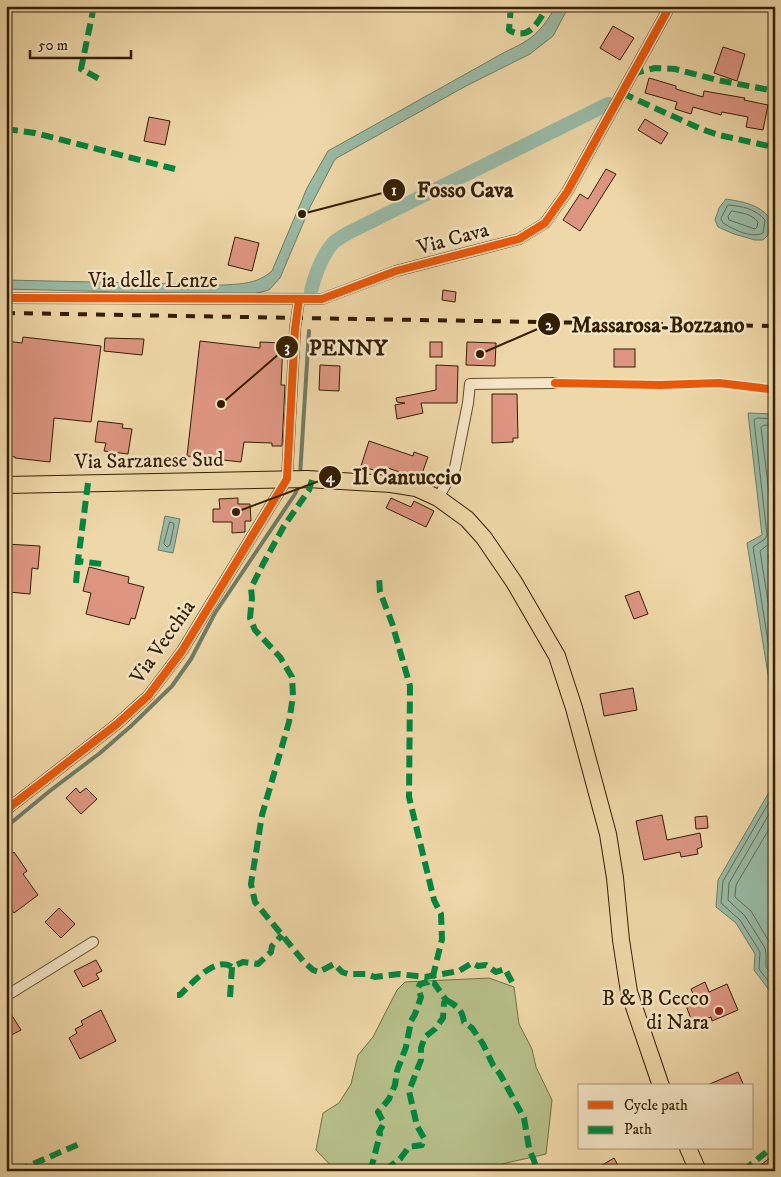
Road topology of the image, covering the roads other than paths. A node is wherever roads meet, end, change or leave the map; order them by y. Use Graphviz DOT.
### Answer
graph roads {
  1 [pos="670,6"];
  2 [pos="6,298"];
  3 [pos="299,300"];
  4 [pos="555,383"];
  5 [pos="295,480"];
  6 [pos="6,485"];
  7 [pos="438,498"];
  8 [pos="6,810"];
  9 [pos="93,942"];
  10 [pos="6,996"];
  11 [pos="660,1084"];
  12 [pos="689,1150"];
  13 [pos="698,1171"];
  1 -- 3 [label="street, Via Cava"];
  2 -- 3 [label="street, Via delle Lenze"];
  3 -- 5 [label="street"];
  4 -- 7 [label="street"];
  5 -- 6 [label="main road, Via Sarzanese Sud"];
  5 -- 7 [label="main road, Via Sarzanese Sud"];
  5 -- 8 [label="street, Via Vecchia"];
  7 -- 11 [label="main road, Via Sarzanese Sud"];
  9 -- 10 [label="street"];
  12 -- 13 [label="main road"];
}
